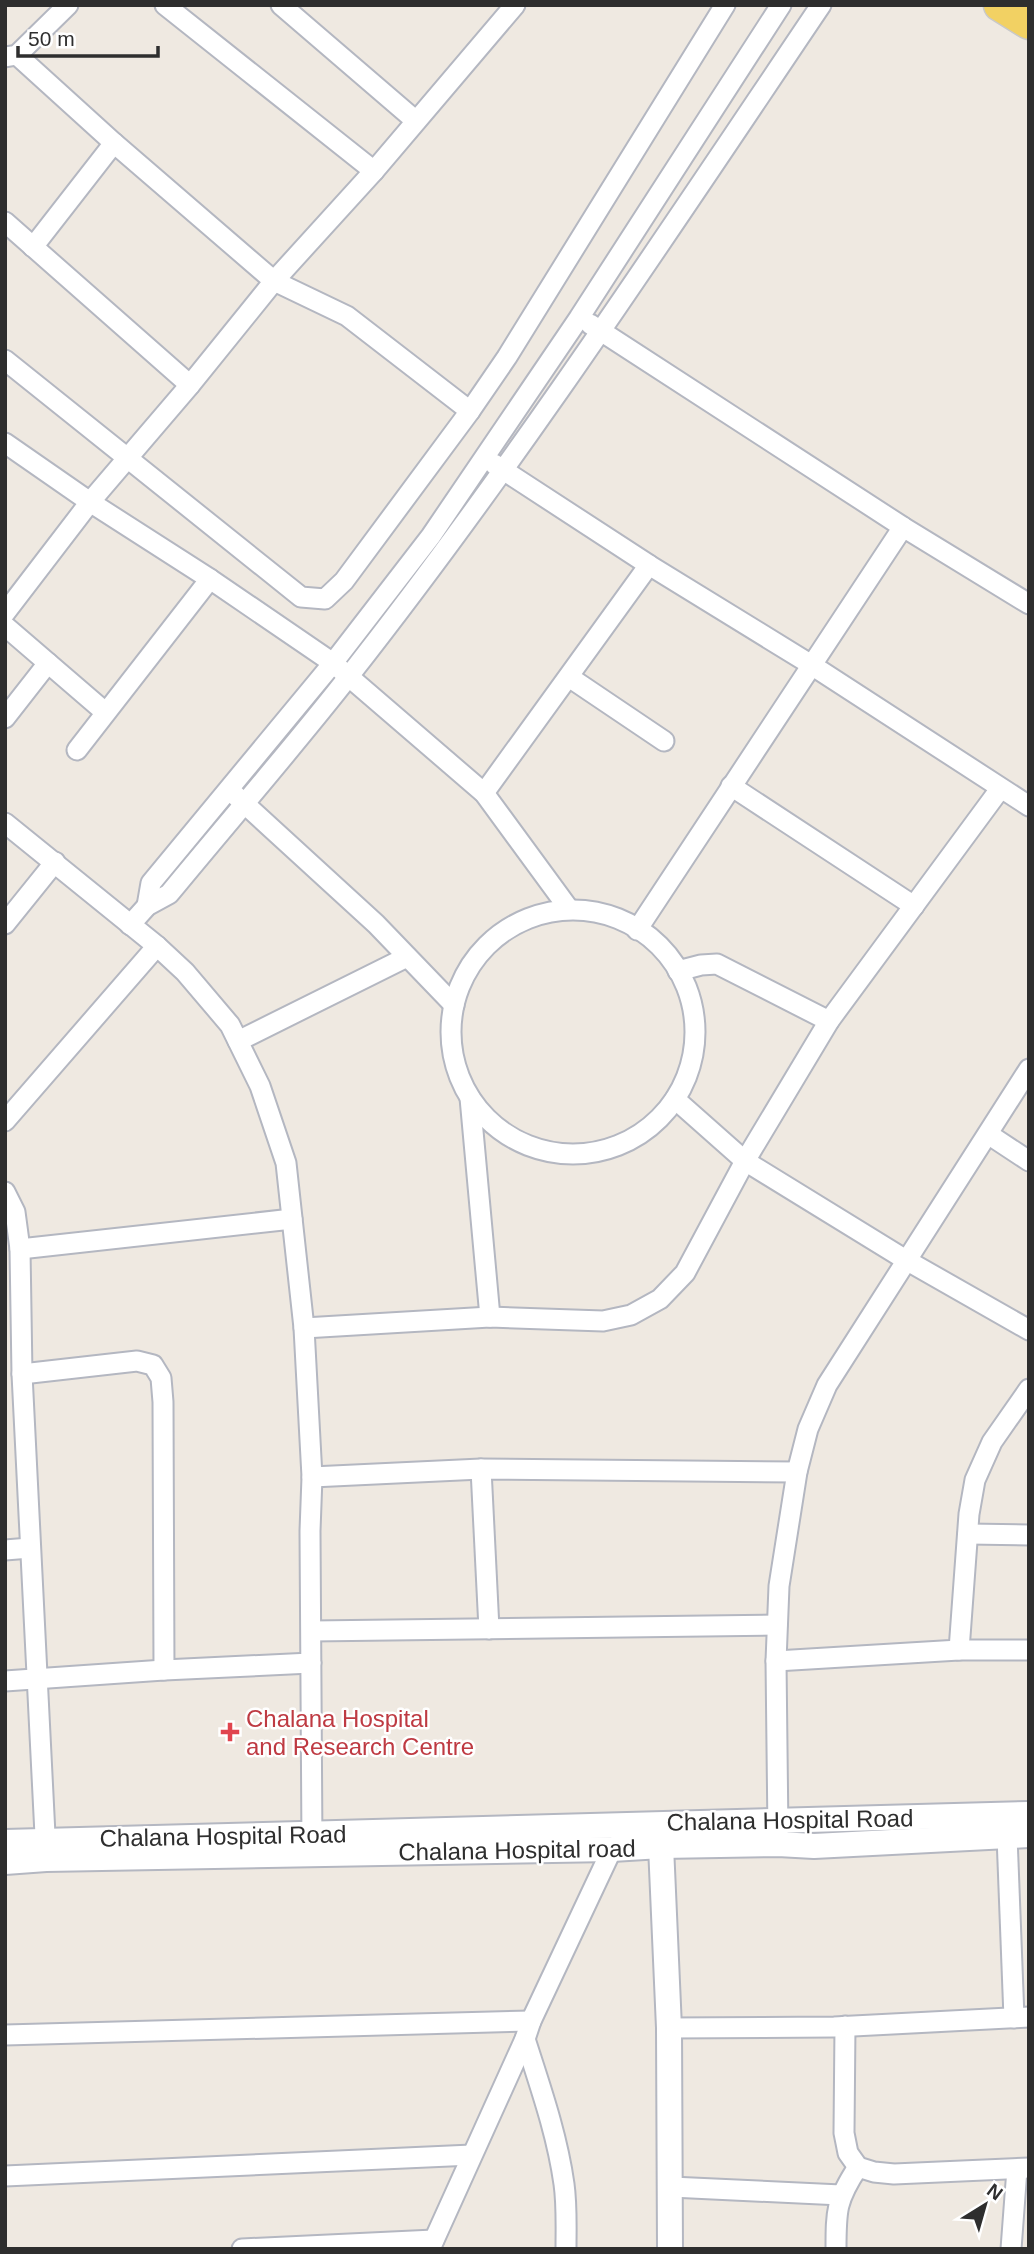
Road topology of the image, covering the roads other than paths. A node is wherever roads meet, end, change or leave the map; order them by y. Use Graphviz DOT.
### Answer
graph roads {
  1 [pos="68,5"];
  2 [pos="165,5"];
  3 [pos="281,5"];
  4 [pos="515,5"];
  5 [pos="724,5"];
  6 [pos="781,5"];
  7 [pos="821,5"];
  8 [pos="1000,5"];
  9 [pos="1029,23"];
  10 [pos="11,56"];
  11 [pos="416,121"];
  12 [pos="114,143"];
  13 [pos="374,171"];
  14 [pos="5,222"];
  15 [pos="33,247"];
  16 [pos="274,281"];
  17 [pos="579,318"];
  18 [pos="602,331"];
  19 [pos="5,360"];
  20 [pos="190,384"];
  21 [pos="470,411"];
  22 [pos="5,443"];
  23 [pos="484,457"];
  24 [pos="126,458"];
  25 [pos="503,470"];
  26 [pos="90,502"];
  27 [pos="902,527"];
  28 [pos="649,565"];
  29 [pos="210,579"];
  30 [pos="1029,604"];
  31 [pos="5,612"];
  32 [pos="5,626"];
  33 [pos="48,663"];
  34 [pos="333,663"];
  35 [pos="810,664"];
  36 [pos="349,677"];
  37 [pos="569,677"];
  38 [pos="105,712"];
  39 [pos="5,718"];
  40 [pos="664,741"];
  41 [pos="77,750"];
  42 [pos="731,786"];
  43 [pos="228,789"];
  44 [pos="1000,789"];
  45 [pos="484,793"];
  46 [pos="244,803"];
  47 [pos="1029,806"];
  48 [pos="5,823"];
  49 [pos="55,862"];
  50 [pos="147,906"];
  51 [pos="914,906"];
  52 [pos="569,909"];
  53 [pos="5,924"];
  54 [pos="130,925"];
  55 [pos="637,930"];
  56 [pos="157,946"];
  57 [pos="407,957"];
  58 [pos="678,971"];
  59 [pos="454,1004"];
  60 [pos="829,1021"];
  61 [pos="238,1041"];
  62 [pos="1029,1069"];
  63 [pos="470,1097"];
  64 [pos="675,1099"];
  65 [pos="5,1121"];
  66 [pos="988,1134"];
  67 [pos="745,1161"];
  68 [pos="1029,1161"];
  69 [pos="5,1192"];
  70 [pos="292,1219"];
  71 [pos="20,1249"];
  72 [pos="906,1260"];
  73 [pos="490,1317"];
  74 [pos="304,1328"];
  75 [pos="1029,1330"];
  76 [pos="22,1374"];
  77 [pos="1029,1389"];
  78 [pos="481,1469"];
  79 [pos="797,1472"];
  80 [pos="313,1478"];
  81 [pos="968,1534"];
  82 [pos="1029,1535"];
  83 [pos="30,1548"];
  84 [pos="5,1550"];
  85 [pos="777,1625"];
  86 [pos="489,1629"];
  87 [pos="312,1631"];
  88 [pos="960,1650"];
  89 [pos="1029,1650"];
  90 [pos="776,1661"];
  91 [pos="311,1663"];
  92 [pos="164,1670"];
  93 [pos="38,1678"];
  94 [pos="5,1681"];
  95 [pos="1029,1814"];
  96 [pos="778,1832"];
  97 [pos="1018,1835"];
  98 [pos="5,1842"];
  99 [pos="312,1844"];
  100 [pos="661,1846"];
  101 [pos="45,1849"];
  102 [pos="612,1849"];
  103 [pos="5,1863"];
  104 [pos="1021,2018"];
  105 [pos="845,2026"];
  106 [pos="669,2028"];
  107 [pos="528,2030"];
  108 [pos="5,2035"];
  109 [pos="472,2155"];
  110 [pos="858,2167"];
  111 [pos="1023,2169"];
  112 [pos="5,2176"];
  113 [pos="671,2187"];
  114 [pos="841,2195"];
  115 [pos="432,2245"];
  116 [pos="242,2249"];
  117 [pos="566,2249"];
  118 [pos="670,2249"];
  119 [pos="836,2249"];
  120 [pos="1011,2249"];
  1 -- 10 [label="street"];
  2 -- 13 [label="street"];
  3 -- 11 [label="street"];
  4 -- 11 [label="street"];
  5 -- 21 [label="street"];
  6 -- 17 [label="street"];
  7 -- 18 [label="street"];
  8 -- 9 [label="main road"];
  10 -- 12 [label="street"];
  11 -- 13 [label="street"];
  12 -- 15 [label="street"];
  12 -- 16 [label="street"];
  13 -- 16 [label="street"];
  14 -- 15 [label="street"];
  15 -- 20 [label="street"];
  16 -- 20 [label="street"];
  16 -- 21 [label="street"];
  17 -- 18 [label="street"];
  17 -- 23 [label="street"];
  18 -- 25 [label="street"];
  18 -- 27 [label="street"];
  19 -- 24 [label="street"];
  20 -- 24 [label="street"];
  21 -- 24 [label="street"];
  22 -- 26 [label="street"];
  23 -- 25 [label="street"];
  23 -- 34 [label="street"];
  24 -- 26 [label="street"];
  25 -- 28 [label="street"];
  25 -- 36 [label="street"];
  26 -- 29 [label="street"];
  26 -- 31 [label="street"];
  27 -- 30 [label="street"];
  27 -- 35 [label="street"];
  28 -- 35 [label="street"];
  28 -- 37 [label="street"];
  29 -- 34 [label="street"];
  29 -- 38 [label="street"];
  32 -- 33 [label="street"];
  33 -- 38 [label="street"];
  33 -- 39 [label="street"];
  34 -- 36 [label="street"];
  34 -- 43 [label="street"];
  35 -- 42 [label="street"];
  35 -- 44 [label="street"];
  36 -- 45 [label="street"];
  36 -- 46 [label="street"];
  37 -- 40 [label="street"];
  37 -- 45 [label="street"];
  38 -- 41 [label="street"];
  42 -- 51 [label="street"];
  42 -- 55 [label="street"];
  43 -- 46 [label="street"];
  43 -- 50 [label="street"];
  44 -- 47 [label="street"];
  44 -- 51 [label="street"];
  45 -- 52 [label="street"];
  46 -- 50 [label="street"];
  46 -- 57 [label="street"];
  48 -- 49 [label="street"];
  49 -- 53 [label="street"];
  49 -- 54 [label="street"];
  50 -- 54 [label="street"];
  51 -- 60 [label="street"];
  52 -- 55 [label="street"];
  52 -- 59 [label="street"];
  54 -- 56 [label="street"];
  55 -- 58 [label="street"];
  56 -- 61 [label="street"];
  56 -- 65 [label="street"];
  57 -- 59 [label="street"];
  57 -- 61 [label="street"];
  58 -- 60 [label="street"];
  58 -- 64 [label="street"];
  59 -- 63 [label="street"];
  60 -- 67 [label="street"];
  61 -- 70 [label="street"];
  62 -- 66 [label="street"];
  63 -- 64 [label="street"];
  63 -- 73 [label="street"];
  64 -- 67 [label="street"];
  66 -- 68 [label="street"];
  66 -- 72 [label="street"];
  67 -- 72 [label="street"];
  67 -- 73 [label="street"];
  69 -- 71 [label="street"];
  70 -- 71 [label="street"];
  70 -- 74 [label="street"];
  71 -- 76 [label="street"];
  72 -- 75 [label="street"];
  72 -- 79 [label="street"];
  73 -- 74 [label="street"];
  74 -- 80 [label="street"];
  76 -- 83 [label="street"];
  76 -- 92 [label="street"];
  77 -- 81 [label="street"];
  78 -- 79 [label="street"];
  78 -- 80 [label="street"];
  78 -- 86 [label="street"];
  79 -- 85 [label="street"];
  80 -- 87 [label="street"];
  81 -- 82 [label="street"];
  81 -- 88 [label="street"];
  83 -- 84 [label="street"];
  83 -- 93 [label="street"];
  85 -- 86 [label="street"];
  85 -- 90 [label="street"];
  86 -- 87 [label="street"];
  87 -- 91 [label="street"];
  88 -- 89 [label="street"];
  88 -- 90 [label="street"];
  90 -- 96 [label="street"];
  91 -- 92 [label="street"];
  91 -- 99 [label="street"];
  92 -- 93 [label="street"];
  93 -- 94 [label="street"];
  93 -- 101 [label="street"];
  95 -- 96 [label="street, Chalana Hospital Road"];
  96 -- 97 [label="street, Chalana Hospital road"];
  96 -- 99 [label="street, Chalana Hospital Road"];
  96 -- 100 [label="street, Chalana Hospital road"];
  97 -- 104 [label="street"];
  98 -- 101 [label="street"];
  99 -- 101 [label="street, Chalana Hospital road"];
  99 -- 102 [label="street, Chalana Hospital road"];
  100 -- 102 [label="street, Chalana Hospital road"];
  100 -- 106 [label="street"];
  101 -- 103 [label="street, Chalana Hospital road"];
  102 -- 107 [label="street"];
  104 -- 105 [label="street"];
  105 -- 106 [label="street"];
  105 -- 110 [label="street"];
  106 -- 113 [label="street"];
  107 -- 108 [label="street"];
  107 -- 109 [label="street"];
  107 -- 117 [label="street"];
  109 -- 112 [label="street"];
  109 -- 115 [label="street"];
  110 -- 111 [label="street"];
  110 -- 114 [label="street"];
  111 -- 120 [label="street"];
  113 -- 114 [label="street"];
  113 -- 118 [label="street"];
  114 -- 119 [label="street"];
  115 -- 116 [label="street"];
}
